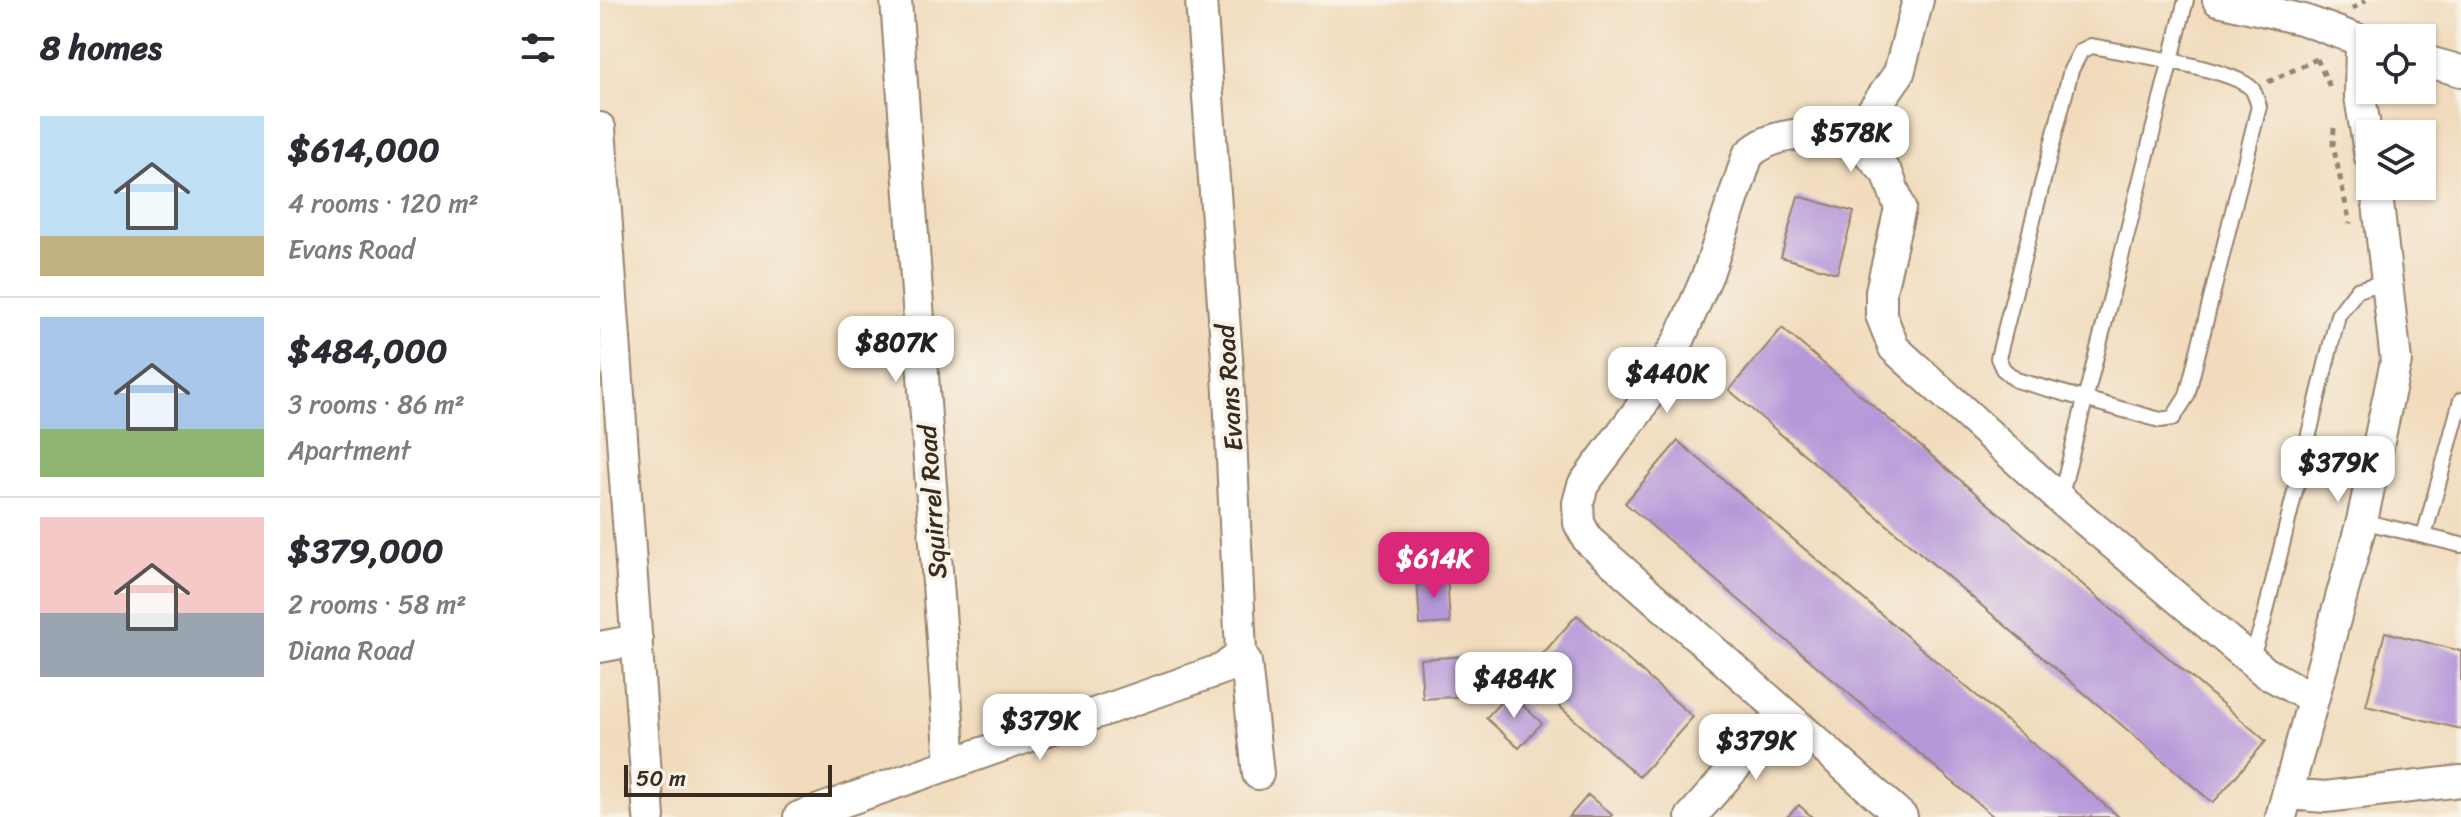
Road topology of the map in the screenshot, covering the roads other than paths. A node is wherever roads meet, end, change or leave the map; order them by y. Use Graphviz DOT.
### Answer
graph roads {
  1 [pos="896,0"];
  2 [pos="1201,0"];
  3 [pos="1918,0"];
  4 [pos="2186,0"];
  5 [pos="2218,0"];
  6 [pos="2356,39"];
  7 [pos="2172,60"];
  8 [pos="2436,64"];
  9 [pos="2461,71"];
  10 [pos="600,128"];
  11 [pos="1854,137"];
  12 [pos="2378,200"];
  13 [pos="2388,281"];
  14 [pos="608,341"];
  15 [pos="2087,400"];
  16 [pos="2461,400"];
  17 [pos="2060,499"];
  18 [pos="2362,521"];
  19 [pos="2424,536"];
  20 [pos="2461,545"];
  21 [pos="637,640"];
  22 [pos="600,647"];
  23 [pos="1241,653"];
  24 [pos="2250,660"];
  25 [pos="2313,699"];
  26 [pos="1783,713"];
  27 [pos="951,764"];
  28 [pos="1258,774"];
  29 [pos="2461,781"];
  30 [pos="2284,805"];
  31 [pos="649,817"];
  32 [pos="799,817"];
  33 [pos="1691,817"];
  34 [pos="1902,817"];
  1 -- 27 [label="street, Squirrel Road"];
  2 -- 23 [label="street, Evans Road"];
  3 -- 11 [label="street"];
  4 -- 7 [label="lane"];
  5 -- 6 [label="street"];
  7 -- 15 [label="lane"];
  7 -- 15 [label="lane"];
  7 -- 15 [label="lane"];
  8 -- 9 [label="street"];
  10 -- 14 [label="street"];
  11 -- 17 [label="street"];
  11 -- 26 [label="street"];
  12 -- 13 [label="street"];
  13 -- 18 [label="street"];
  13 -- 24 [label="lane"];
  14 -- 21 [label="street"];
  15 -- 17 [label="lane"];
  16 -- 19 [label="lane"];
  17 -- 24 [label="street"];
  18 -- 19 [label="lane"];
  18 -- 25 [label="street"];
  19 -- 20 [label="lane"];
  21 -- 22 [label="street"];
  21 -- 31 [label="street"];
  23 -- 27 [label="street"];
  23 -- 28 [label="street, Evans Road"];
  24 -- 25 [label="street"];
  25 -- 30 [label="street"];
  26 -- 33 [label="street"];
  26 -- 34 [label="street"];
  27 -- 32 [label="street"];
  29 -- 30 [label="street"];
}
